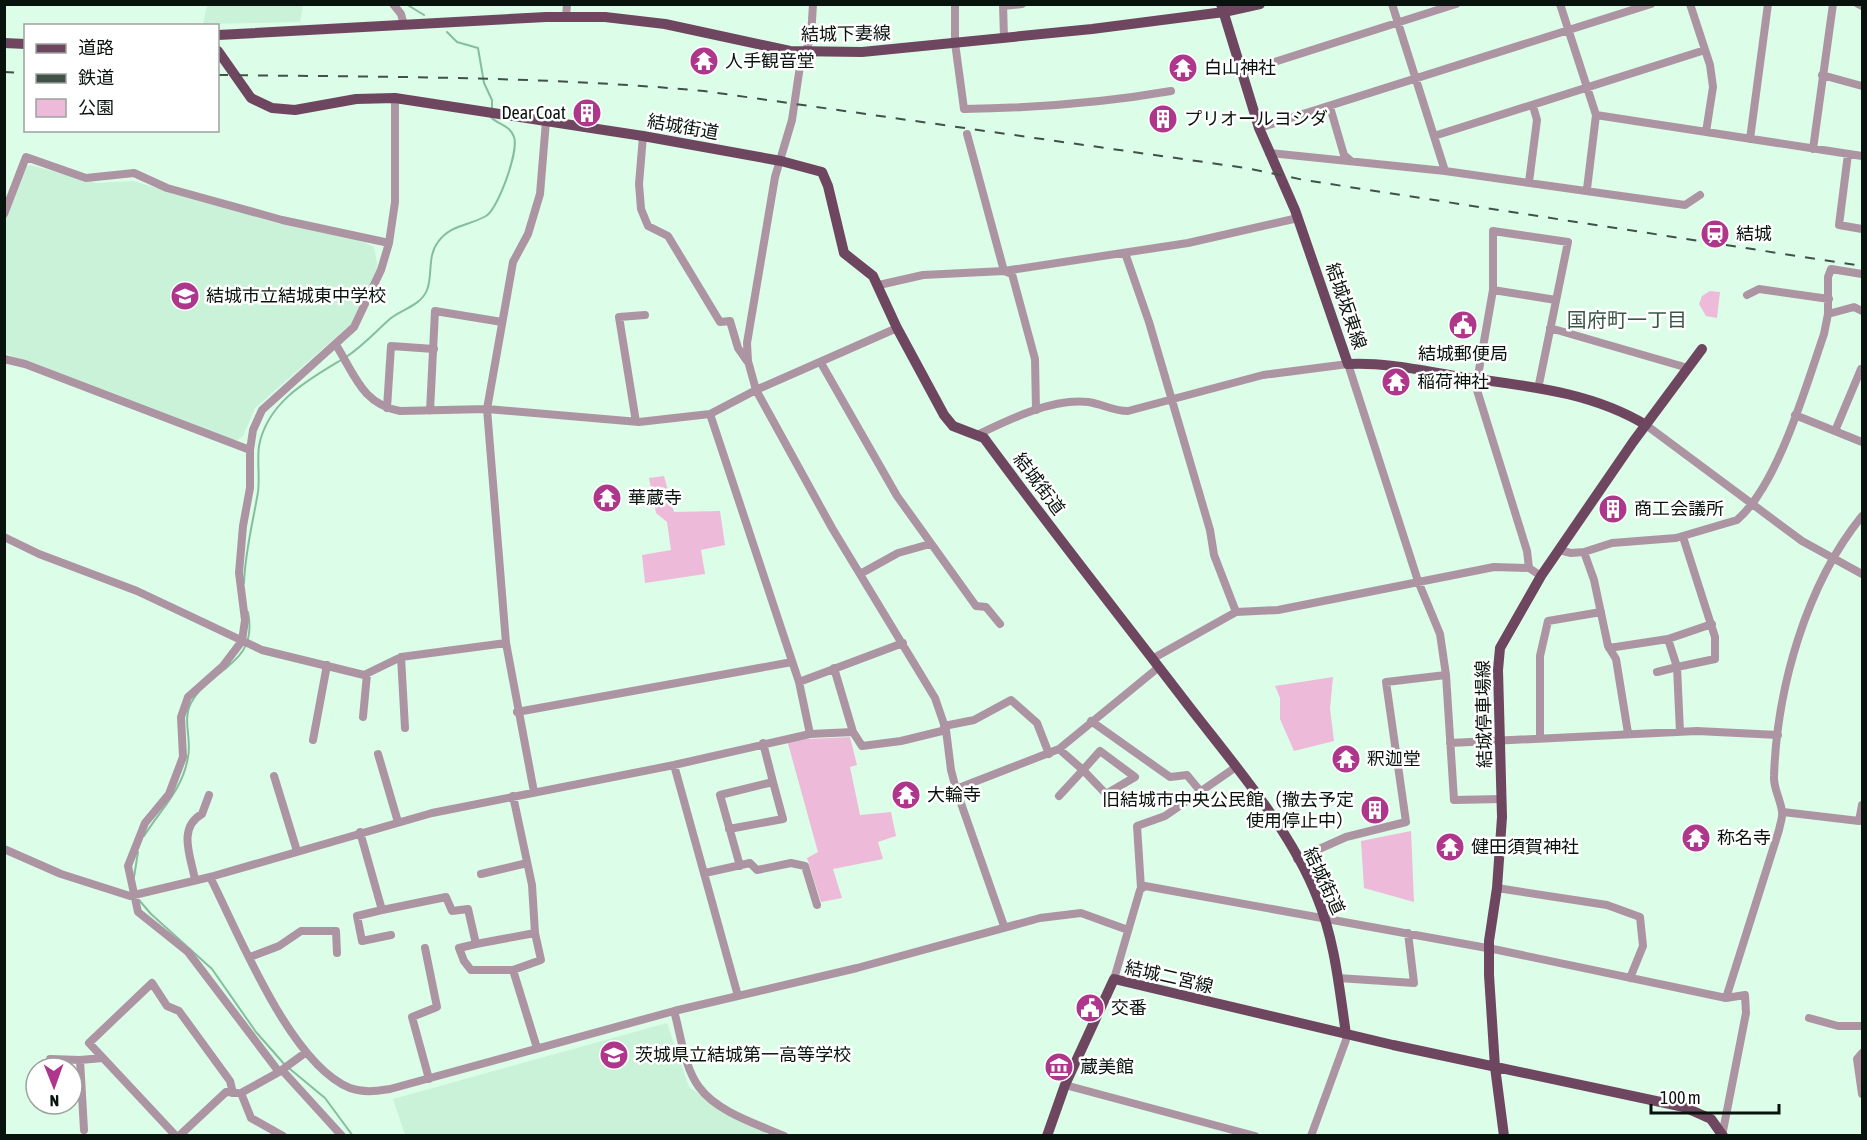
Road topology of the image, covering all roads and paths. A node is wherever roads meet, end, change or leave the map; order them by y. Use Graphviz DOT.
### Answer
graph roads {
  1 [pos="393,4"];
  2 [pos="567,4"];
  3 [pos="813,4"];
  4 [pos="955,4"];
  5 [pos="1022,4"];
  6 [pos="1260,4"];
  7 [pos="1392,4"];
  8 [pos="1456,4"];
  9 [pos="1560,4"];
  10 [pos="1651,4"];
  11 [pos="1690,4"];
  12 [pos="1768,4"];
  13 [pos="1833,4"];
  14 [pos="1858,4"];
  15 [pos="1003,5"];
  16 [pos="1863,6"];
  17 [pos="1223,8"];
  18 [pos="566,17"];
  19 [pos="1398,24"];
  20 [pos="404,25"];
  21 [pos="1569,32"];
  22 [pos="219,35"];
  23 [pos="1004,38"];
  24 [pos="4,43"];
  25 [pos="955,43"];
  26 [pos="24,44"];
  27 [pos="1705,50"];
  28 [pos="805,52"];
  29 [pos="219,53"];
  30 [pos="1240,73"];
  31 [pos="1822,75"];
  32 [pos="1416,80"];
  33 [pos="1863,86"];
  34 [pos="1587,89"];
  35 [pos="1171,91"];
  36 [pos="396,98"];
  37 [pos="1533,106"];
  38 [pos="1330,107"];
  39 [pos="1596,116"];
  40 [pos="546,121"];
  41 [pos="1259,128"];
  42 [pos="1706,132"];
  43 [pos="967,134"];
  44 [pos="643,136"];
  45 [pos="1434,136"];
  46 [pos="1750,139"];
  47 [pos="1813,149"];
  48 [pos="1269,153"];
  49 [pos="1848,154"];
  50 [pos="1863,156"];
  51 [pos="781,161"];
  52 [pos="1351,161"];
  53 [pos="1445,171"];
  54 [pos="1529,182"];
  55 [pos="1587,189"];
  56 [pos="1700,195"];
  57 [pos="4,214"];
  58 [pos="1298,218"];
  59 [pos="1863,228"];
  60 [pos="389,243"];
  61 [pos="1125,253"];
  62 [pos="1004,271"];
  63 [pos="1863,274"];
  64 [pos="879,285"];
  65 [pos="1493,290"];
  66 [pos="1747,296"];
  67 [pos="1829,298"];
  68 [pos="1556,300"];
  69 [pos="1863,311"];
  70 [pos="1828,314"];
  71 [pos="645,315"];
  72 [pos="502,322"];
  73 [pos="897,328"];
  74 [pos="1550,328"];
  75 [pos="336,345"];
  76 [pos="434,349"];
  77 [pos="1702,349"];
  78 [pos="4,359"];
  79 [pos="748,362"];
  80 [pos="821,363"];
  81 [pos="1348,364"];
  82 [pos="1688,368"];
  83 [pos="1863,370"];
  84 [pos="1476,379"];
  85 [pos="1538,389"];
  86 [pos="756,390"];
  87 [pos="1171,401"];
  88 [pos="387,408"];
  89 [pos="487,409"];
  90 [pos="1036,410"];
  91 [pos="430,411"];
  92 [pos="710,414"];
  93 [pos="1794,416"];
  94 [pos="636,422"];
  95 [pos="1646,425"];
  96 [pos="1835,431"];
  97 [pos="977,435"];
  98 [pos="1863,442"];
  99 [pos="249,450"];
  100 [pos="1752,503"];
  101 [pos="1863,516"];
  102 [pos="4,537"];
  103 [pos="1683,537"];
  104 [pos="930,544"];
  105 [pos="1559,550"];
  106 [pos="1584,552"];
  107 [pos="1834,560"];
  108 [pos="1530,568"];
  109 [pos="860,574"];
  110 [pos="1863,574"];
  111 [pos="1541,576"];
  112 [pos="1418,581"];
  113 [pos="1236,612"];
  114 [pos="1601,612"];
  115 [pos="1000,624"];
  116 [pos="1712,624"];
  117 [pos="1668,639"];
  118 [pos="242,641"];
  119 [pos="506,643"];
  120 [pos="903,643"];
  121 [pos="1609,648"];
  122 [pos="402,657"];
  123 [pos="792,662"];
  124 [pos="1156,663"];
  125 [pos="327,665"];
  126 [pos="1677,667"];
  127 [pos="834,669"];
  128 [pos="1658,672"];
  129 [pos="367,674"];
  130 [pos="1446,675"];
  131 [pos="799,682"];
  132 [pos="517,712"];
  133 [pos="363,717"];
  134 [pos="1091,721"];
  135 [pos="405,728"];
  136 [pos="945,728"];
  137 [pos="853,732"];
  138 [pos="1680,732"];
  139 [pos="1628,733"];
  140 [pos="810,734"];
  141 [pos="1778,735"];
  142 [pos="1540,738"];
  143 [pos="313,740"];
  144 [pos="1500,741"];
  145 [pos="763,743"];
  146 [pos="1450,743"];
  147 [pos="1059,749"];
  148 [pos="378,754"];
  149 [pos="1049,754"];
  150 [pos="674,765"];
  151 [pos="1236,767"];
  152 [pos="1083,770"];
  153 [pos="274,776"];
  154 [pos="773,783"];
  155 [pos="956,789"];
  156 [pos="534,792"];
  157 [pos="1201,792"];
  158 [pos="208,795"];
  159 [pos="513,796"];
  160 [pos="1059,796"];
  161 [pos="1502,799"];
  162 [pos="1863,805"];
  163 [pos="1783,812"];
  164 [pos="398,822"];
  165 [pos="729,829"];
  166 [pos="360,832"];
  167 [pos="4,849"];
  168 [pos="297,851"];
  169 [pos="1297,859"];
  170 [pos="527,863"];
  171 [pos="740,866"];
  172 [pos="481,873"];
  173 [pos="705,873"];
  174 [pos="210,877"];
  175 [pos="195,880"];
  176 [pos="1141,888"];
  177 [pos="1497,888"];
  178 [pos="134,895"];
  179 [pos="817,904"];
  180 [pos="382,910"];
  181 [pos="1325,918"];
  182 [pos="1004,926"];
  183 [pos="1128,930"];
  184 [pos="536,933"];
  185 [pos="1408,933"];
  186 [pos="391,935"];
  187 [pos="476,944"];
  188 [pos="425,948"];
  189 [pos="1489,949"];
  190 [pos="337,953"];
  191 [pos="250,957"];
  192 [pos="513,970"];
  193 [pos="1338,978"];
  194 [pos="1630,978"];
  195 [pos="1114,979"];
  196 [pos="738,996"];
  197 [pos="1726,998"];
  198 [pos="674,1011"];
  199 [pos="1809,1018"];
  200 [pos="1863,1026"];
  201 [pos="1346,1034"];
  202 [pos="537,1048"];
  203 [pos="305,1053"];
  204 [pos="1863,1053"];
  205 [pos="103,1058"];
  206 [pos="84,1060"];
  207 [pos="1495,1067"];
  208 [pos="280,1071"];
  209 [pos="429,1078"];
  210 [pos="1065,1085"];
  211 [pos="237,1093"];
  212 [pos="1863,1094"];
  213 [pos="83,1116"];
  214 [pos="84,1130"];
  215 [pos="1723,1135"];
  216 [pos="177,1136"];
  217 [pos="283,1136"];
  218 [pos="342,1136"];
  219 [pos="784,1136"];
  220 [pos="1047,1136"];
  221 [pos="1255,1136"];
  222 [pos="1311,1136"];
  223 [pos="1504,1136"];
  1 -- 20 [label="street"];
  2 -- 18 [label="street"];
  3 -- 28 [label="street"];
  4 -- 25 [label="street"];
  5 -- 15 [label="street"];
  6 -- 17 [label="main road, 結城下妻線"];
  7 -- 19 [label="street"];
  8 -- 19 [label="street"];
  9 -- 21 [label="street"];
  10 -- 21 [label="street"];
  11 -- 27 [label="street"];
  12 -- 46 [label="street"];
  13 -- 31 [label="street"];
  14 -- 16 [label="street"];
  15 -- 23 [label="street"];
  17 -- 23 [label="main road, 結城下妻線"];
  17 -- 30 [label="main road, 結城坂東線"];
  18 -- 20 [label="main road, 結城下妻線"];
  18 -- 28 [label="main road, 結城下妻線"];
  19 -- 30 [label="street"];
  19 -- 32 [label="street"];
  20 -- 22 [label="main road, 結城下妻線"];
  21 -- 32 [label="street"];
  21 -- 34 [label="street"];
  23 -- 25 [label="main road, 結城下妻線"];
  24 -- 26 [label="main road"];
  25 -- 28 [label="main road, 結城下妻線"];
  25 -- 35 [label="street"];
  27 -- 34 [label="street"];
  27 -- 42 [label="street"];
  28 -- 51 [label="street"];
  29 -- 36 [label="main road, 結城街道"];
  30 -- 41 [label="main road, 結城坂東線"];
  31 -- 33 [label="street"];
  31 -- 47 [label="street"];
  32 -- 38 [label="street"];
  32 -- 45 [label="street"];
  34 -- 37 [label="street"];
  34 -- 39 [label="street"];
  36 -- 40 [label="main road, 結城街道"];
  36 -- 60 [label="street"];
  37 -- 45 [label="street"];
  37 -- 54 [label="street"];
  38 -- 41 [label="street"];
  38 -- 52 [label="street"];
  39 -- 42 [label="street"];
  39 -- 55 [label="street"];
  40 -- 44 [label="main road, 結城街道"];
  40 -- 72 [label="street"];
  41 -- 48 [label="main road, 結城坂東線"];
  42 -- 46 [label="street"];
  43 -- 62 [label="street"];
  44 -- 51 [label="main road, 結城街道"];
  44 -- 79 [label="street"];
  45 -- 53 [label="street"];
  46 -- 47 [label="street"];
  47 -- 49 [label="street"];
  48 -- 52 [label="street"];
  48 -- 58 [label="main road, 結城坂東線"];
  49 -- 50 [label="street"];
  49 -- 59 [label="street"];
  51 -- 64 [label="main road, 結城街道"];
  51 -- 79 [label="street"];
  52 -- 53 [label="street"];
  53 -- 54 [label="street"];
  54 -- 55 [label="street"];
  55 -- 56 [label="street"];
  57 -- 60 [label="street"];
  58 -- 61 [label="street"];
  58 -- 81 [label="main road, 結城坂東線"];
  60 -- 75 [label="street"];
  61 -- 62 [label="street"];
  61 -- 87 [label="street"];
  62 -- 64 [label="street"];
  62 -- 90 [label="street"];
  63 -- 67 [label="street"];
  64 -- 73 [label="main road, 結城街道"];
  65 -- 68 [label="street"];
  65 -- 68 [label="street"];
  65 -- 84 [label="street"];
  66 -- 67 [label="street"];
  67 -- 70 [label="street"];
  68 -- 74 [label="street"];
  69 -- 70 [label="street"];
  70 -- 93 [label="street"];
  71 -- 94 [label="street"];
  72 -- 76 [label="street"];
  72 -- 89 [label="street"];
  73 -- 80 [label="street"];
  73 -- 97 [label="main road, 結城街道"];
  74 -- 82 [label="street"];
  74 -- 85 [label="street"];
  75 -- 88 [label="street"];
  75 -- 99 [label="street"];
  76 -- 88 [label="street"];
  76 -- 91 [label="street"];
  77 -- 82 [label="main road, 結城停車場線"];
  78 -- 99 [label="street"];
  79 -- 86 [label="street"];
  80 -- 86 [label="street"];
  80 -- 104 [label="street"];
  81 -- 84 [label="main road, 結城坂東線"];
  81 -- 87 [label="street"];
  81 -- 112 [label="street"];
  82 -- 95 [label="main road, 結城停車場線"];
  83 -- 96 [label="street"];
  84 -- 85 [label="main road, 結城坂東線"];
  84 -- 108 [label="street"];
  85 -- 95 [label="main road, 結城坂東線"];
  86 -- 92 [label="street"];
  86 -- 109 [label="street"];
  87 -- 90 [label="street"];
  87 -- 113 [label="street"];
  88 -- 91 [label="street"];
  89 -- 91 [label="street"];
  89 -- 94 [label="street"];
  89 -- 119 [label="street"];
  90 -- 97 [label="street"];
  92 -- 94 [label="street"];
  92 -- 123 [label="street"];
  93 -- 96 [label="street"];
  93 -- 100 [label="street"];
  95 -- 100 [label="street"];
  95 -- 105 [label="main road, 結城停車場線"];
  96 -- 98 [label="street"];
  97 -- 124 [label="main road, 結城街道"];
  99 -- 118 [label="street"];
  100 -- 103 [label="street"];
  100 -- 107 [label="street"];
  101 -- 107 [label="street"];
  102 -- 118 [label="street"];
  103 -- 106 [label="street"];
  103 -- 116 [label="street"];
  104 -- 109 [label="street"];
  104 -- 115 [label="street"];
  105 -- 106 [label="street"];
  105 -- 111 [label="main road, 結城停車場線"];
  106 -- 114 [label="street"];
  107 -- 110 [label="street"];
  107 -- 141 [label="street"];
  108 -- 111 [label="street"];
  108 -- 112 [label="street"];
  109 -- 120 [label="street"];
  111 -- 144 [label="main road, 結城停車場線"];
  112 -- 113 [label="street"];
  112 -- 130 [label="street"];
  113 -- 124 [label="street"];
  114 -- 121 [label="street"];
  114 -- 142 [label="street"];
  116 -- 117 [label="street"];
  116 -- 126 [label="street"];
  117 -- 121 [label="street"];
  117 -- 126 [label="street"];
  118 -- 125 [label="street"];
  118 -- 178 [label="street"];
  119 -- 122 [label="street"];
  119 -- 132 [label="street"];
  120 -- 127 [label="street"];
  120 -- 136 [label="street"];
  121 -- 139 [label="street"];
  122 -- 129 [label="street"];
  122 -- 135 [label="street"];
  123 -- 131 [label="street"];
  123 -- 132 [label="street"];
  124 -- 134 [label="street"];
  124 -- 151 [label="main road, 結城街道"];
  125 -- 129 [label="street"];
  125 -- 143 [label="street"];
  126 -- 128 [label="street"];
  126 -- 138 [label="street"];
  127 -- 131 [label="street"];
  127 -- 137 [label="street"];
  129 -- 133 [label="street"];
  130 -- 146 [label="street"];
  130 -- 169 [label="street"];
  131 -- 140 [label="street"];
  132 -- 156 [label="street"];
  134 -- 147 [label="street"];
  134 -- 157 [label="street"];
  136 -- 137 [label="street"];
  136 -- 149 [label="street"];
  136 -- 155 [label="street"];
  137 -- 140 [label="street"];
  138 -- 139 [label="street"];
  138 -- 141 [label="street"];
  139 -- 142 [label="street"];
  140 -- 145 [label="street"];
  141 -- 163 [label="street"];
  142 -- 144 [label="street"];
  144 -- 146 [label="street"];
  144 -- 161 [label="main road, 結城停車場線"];
  145 -- 150 [label="street"];
  145 -- 154 [label="street"];
  146 -- 161 [label="street"];
  147 -- 149 [label="street"];
  147 -- 152 [label="street"];
  148 -- 164 [label="street"];
  149 -- 155 [label="street"];
  150 -- 156 [label="street"];
  150 -- 173 [label="street"];
  151 -- 157 [label="street"];
  151 -- 169 [label="main road, 結城街道"];
  152 -- 152 [label="street"];
  152 -- 160 [label="street"];
  153 -- 168 [label="street"];
  154 -- 165 [label="street"];
  154 -- 165 [label="street"];
  155 -- 182 [label="street"];
  156 -- 159 [label="street"];
  157 -- 176 [label="street"];
  158 -- 175 [label="street"];
  159 -- 164 [label="street"];
  159 -- 170 [label="street"];
  161 -- 177 [label="main road, 結城停車場線"];
  162 -- 163 [label="street"];
  163 -- 197 [label="street"];
  164 -- 166 [label="street"];
  165 -- 171 [label="street"];
  166 -- 168 [label="street"];
  166 -- 180 [label="street"];
  167 -- 178 [label="street"];
  168 -- 174 [label="street"];
  169 -- 181 [label="main road, 結城街道"];
  170 -- 172 [label="street"];
  170 -- 184 [label="street"];
  171 -- 173 [label="street"];
  171 -- 179 [label="street"];
  173 -- 196 [label="street"];
  174 -- 175 [label="street"];
  174 -- 191 [label="street"];
  175 -- 178 [label="street"];
  176 -- 181 [label="street"];
  176 -- 183 [label="street"];
  177 -- 189 [label="main road, 結城停車場線"];
  177 -- 194 [label="street"];
  178 -- 208 [label="street"];
  180 -- 186 [label="street"];
  180 -- 187 [label="street"];
  181 -- 185 [label="street"];
  181 -- 193 [label="main road, 結城街道"];
  182 -- 183 [label="street"];
  182 -- 196 [label="street"];
  183 -- 195 [label="street"];
  184 -- 187 [label="street"];
  184 -- 192 [label="street"];
  185 -- 189 [label="street"];
  185 -- 193 [label="street"];
  187 -- 192 [label="street"];
  188 -- 209 [label="street"];
  189 -- 194 [label="street"];
  189 -- 207 [label="main road, 結城停車場線"];
  190 -- 191 [label="street"];
  191 -- 203 [label="street"];
  192 -- 202 [label="street"];
  193 -- 201 [label="main road, 結城街道"];
  194 -- 197 [label="street"];
  195 -- 201 [label="main road, 結城二宮線"];
  195 -- 210 [label="main road, 結城二宮線"];
  196 -- 198 [label="street"];
  197 -- 215 [label="street"];
  198 -- 202 [label="street"];
  198 -- 219 [label="street"];
  199 -- 200 [label="street"];
  201 -- 207 [label="main road"];
  201 -- 222 [label="street"];
  202 -- 209 [label="street"];
  203 -- 208 [label="street"];
  203 -- 209 [label="street"];
  204 -- 212 [label="street"];
  205 -- 206 [label="street"];
  205 -- 211 [label="street"];
  205 -- 216 [label="street"];
  207 -- 215 [label="main road"];
  207 -- 223 [label="main road, 結城停車場線"];
  208 -- 211 [label="street"];
  208 -- 218 [label="street"];
  210 -- 220 [label="main road, 結城二宮線"];
  210 -- 221 [label="street"];
  211 -- 216 [label="street"];
  211 -- 217 [label="street"];
  213 -- 214 [label="street"];
}
